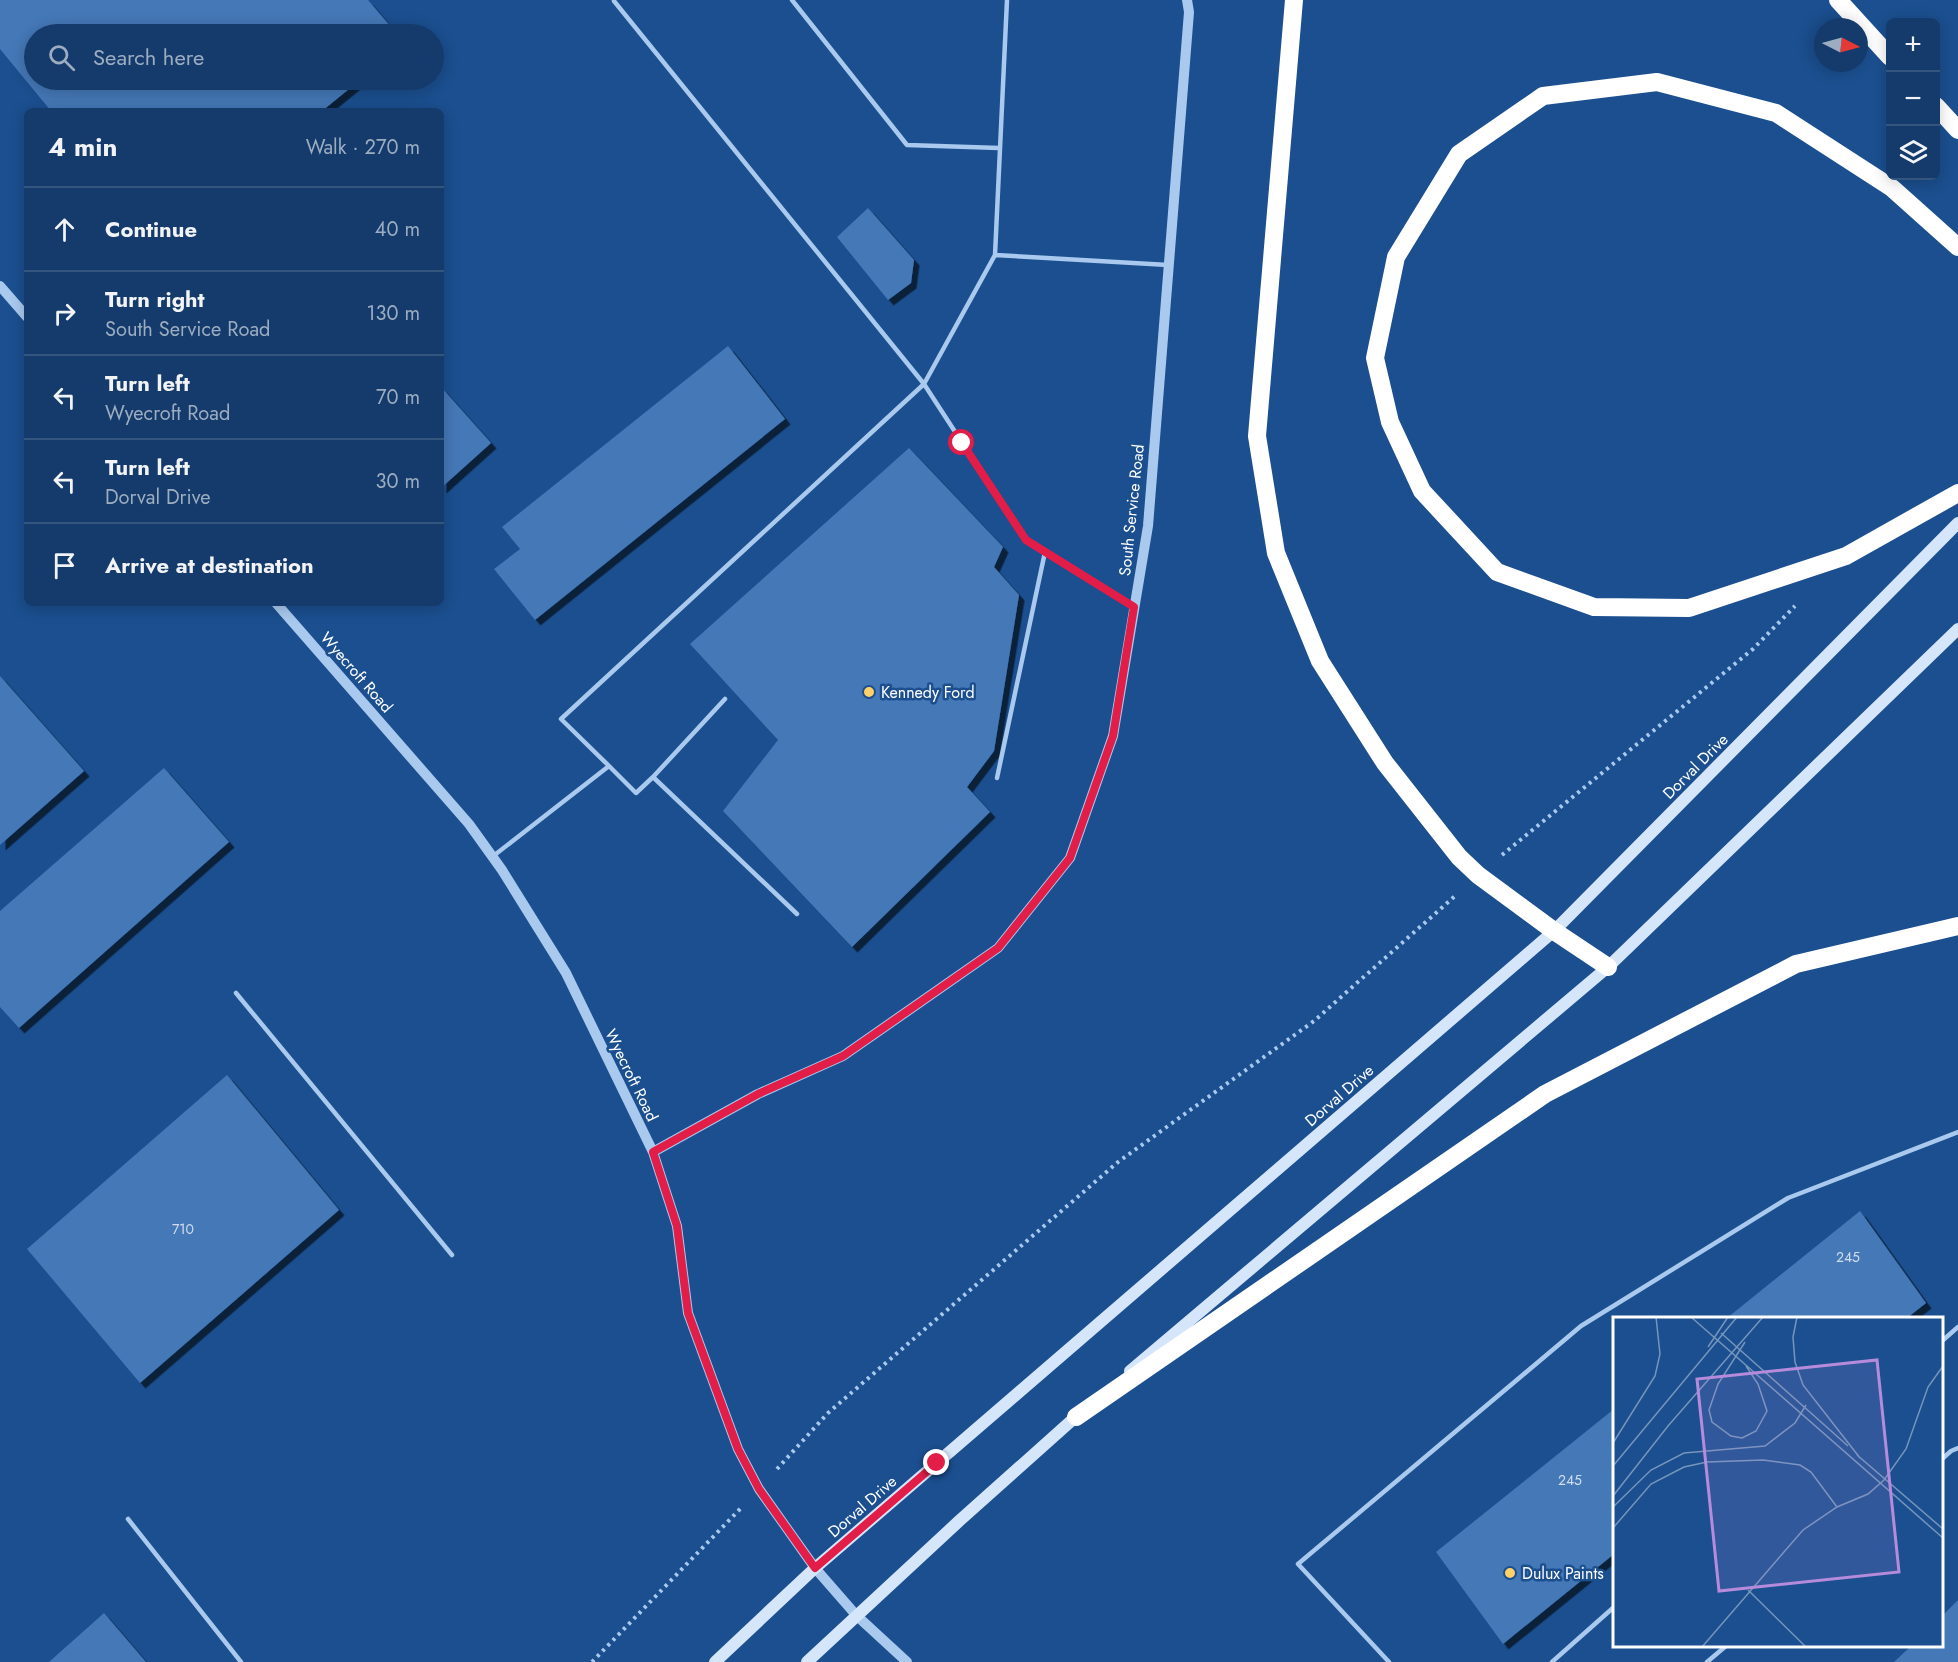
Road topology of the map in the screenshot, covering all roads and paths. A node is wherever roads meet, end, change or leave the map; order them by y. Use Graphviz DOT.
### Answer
graph roads {
  1 [pos="792,0"];
  2 [pos="1007,0"];
  3 [pos="1187,0"];
  4 [pos="1294,0"];
  5 [pos="1838,0"];
  6 [pos="614,1"];
  7 [pos="1886,53"];
  8 [pos="1940,110"];
  9 [pos="1958,130"];
  10 [pos="999,148"];
  11 [pos="1958,247"];
  12 [pos="995,255"];
  13 [pos="1168,265"];
  14 [pos="0,286"];
  15 [pos="24,314"];
  16 [pos="924,384"];
  17 [pos="1958,493"];
  18 [pos="1958,523"];
  19 [pos="1045,552"];
  20 [pos="1803,598"];
  21 [pos="279,606"];
  22 [pos="1134,607"];
  23 [pos="1958,629"];
  24 [pos="725,699"];
  25 [pos="609,766"];
  26 [pos="653,777"];
  27 [pos="997,778"];
  28 [pos="492,857"];
  29 [pos="1478,875"];
  30 [pos="797,914"];
  31 [pos="1958,926"];
  32 [pos="1554,931"];
  33 [pos="1608,967"];
  34 [pos="236,993"];
  35 [pos="1958,1132"];
  36 [pos="653,1152"];
  37 [pos="452,1256"];
  38 [pos="1958,1327"];
  39 [pos="1943,1339"];
  40 [pos="1076,1417"];
  41 [pos="1958,1448"];
  42 [pos="1943,1457"];
  43 [pos="759,1489"];
  44 [pos="128,1519"];
  45 [pos="815,1568"];
  46 [pos="1613,1608"];
  47 [pos="856,1615"];
  48 [pos="1725,1647"];
  49 [pos="241,1662"];
  50 [pos="592,1662"];
  51 [pos="715,1662"];
  52 [pos="807,1662"];
  53 [pos="907,1662"];
  54 [pos="1389,1662"];
  55 [pos="1552,1662"];
  56 [pos="1707,1662"];
  1 -- 10 [label="lane"];
  2 -- 10 [label="lane"];
  3 -- 13 [label="street, South Service Road"];
  4 -- 29 [label="highway"];
  5 -- 7 [label="highway"];
  6 -- 16 [label="lane"];
  8 -- 9 [label="highway"];
  10 -- 12 [label="lane"];
  11 -- 17 [label="highway"];
  12 -- 13 [label="lane"];
  12 -- 16 [label="lane"];
  13 -- 22 [label="street, South Service Road"];
  14 -- 15 [label="street"];
  16 -- 19 [label="lane"];
  16 -- 25 [label="lane"];
  18 -- 32 [label="main road, Dorval Drive"];
  19 -- 22 [label="lane"];
  19 -- 27 [label="lane"];
  20 -- 29 [label="path"];
  21 -- 28 [label="street, Wyecroft Road"];
  22 -- 36 [label="street, South Service Road"];
  23 -- 33 [label="main road"];
  24 -- 26 [label="lane"];
  25 -- 26 [label="lane"];
  25 -- 28 [label="lane"];
  26 -- 30 [label="lane"];
  28 -- 36 [label="street, Wyecroft Road"];
  29 -- 32 [label="highway"];
  29 -- 43 [label="path"];
  31 -- 40 [label="highway"];
  32 -- 33 [label="highway"];
  32 -- 45 [label="main road, Dorval Drive"];
  33 -- 40 [label="main road"];
  34 -- 37 [label="lane"];
  35 -- 54 [label="lane"];
  36 -- 43 [label="street, Wyecroft Road"];
  38 -- 39 [label="lane"];
  40 -- 47 [label="main road"];
  41 -- 42 [label="lane"];
  43 -- 45 [label="street, Wyecroft Road"];
  43 -- 50 [label="path"];
  44 -- 49 [label="lane"];
  45 -- 47 [label="street, Wyecroft Road"];
  45 -- 51 [label="main road, Dorval Drive"];
  46 -- 55 [label="lane"];
  47 -- 52 [label="main road"];
  47 -- 53 [label="street, Wyecroft Road"];
  48 -- 56 [label="lane"];
}
